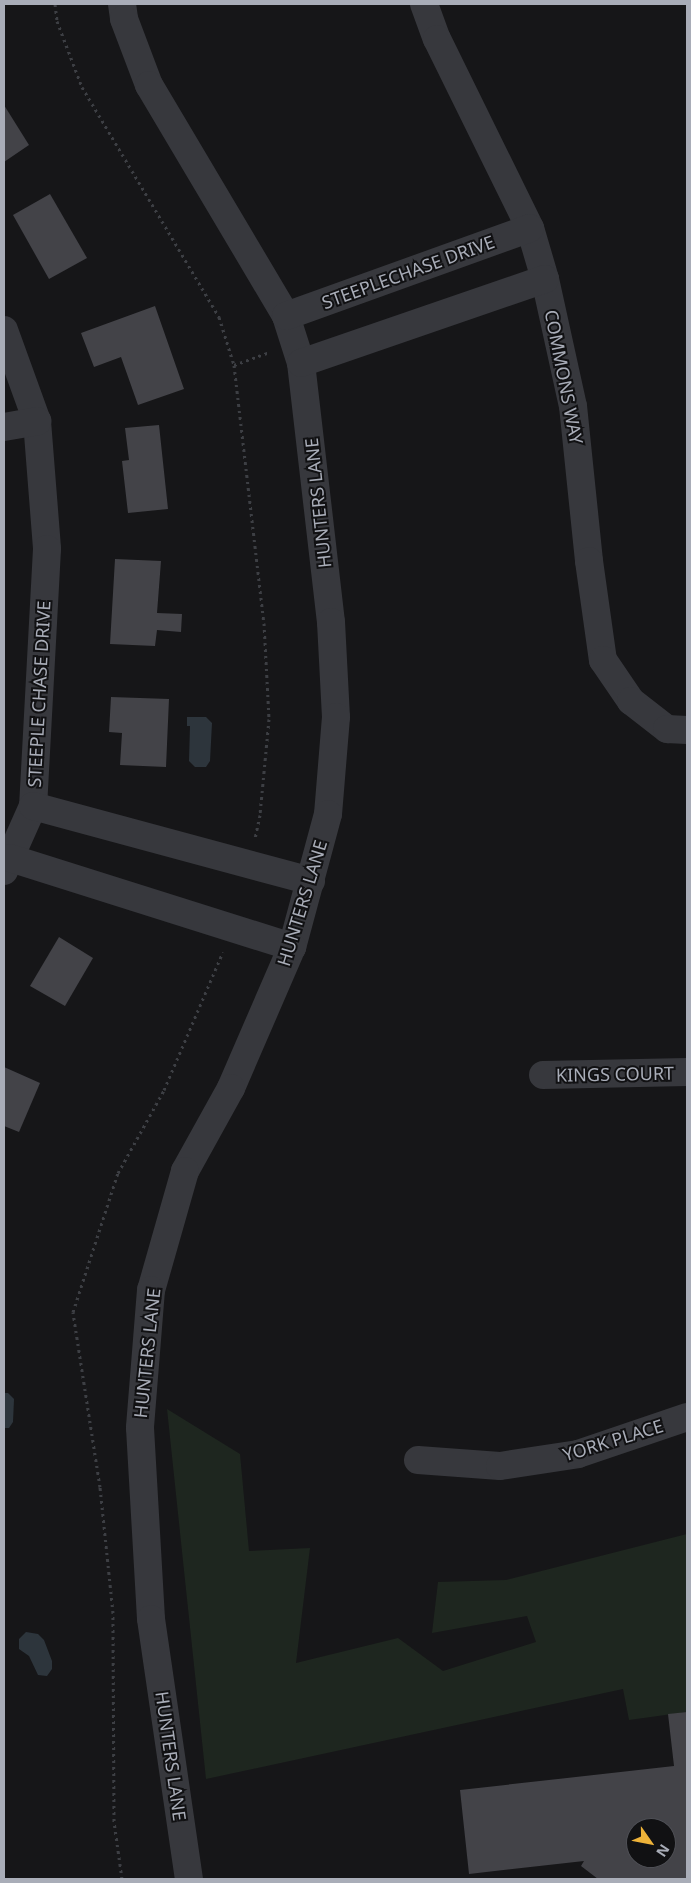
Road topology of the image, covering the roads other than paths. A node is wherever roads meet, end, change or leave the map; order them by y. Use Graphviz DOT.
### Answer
graph roads {
  1 [pos="122,4"];
  2 [pos="424,4"];
  3 [pos="530,228"];
  4 [pos="545,278"];
  5 [pos="286,316"];
  6 [pos="4,330"];
  7 [pos="298,353"];
  8 [pos="37,421"];
  9 [pos="4,428"];
  10 [pos="687,730"];
  11 [pos="33,806"];
  12 [pos="7,864"];
  13 [pos="311,881"];
  14 [pos="292,947"];
  15 [pos="687,1072"];
  16 [pos="543,1075"];
  17 [pos="687,1417"];
  18 [pos="418,1460"];
  19 [pos="189,1879"];
  1 -- 5 [label="street, HUNTERS LANE"];
  2 -- 3 [label="street, COMMONS WAY"];
  3 -- 4 [label="street, COMMONS WAY"];
  3 -- 5 [label="street, STEEPLECHASE DRIVE"];
  4 -- 7 [label="street"];
  4 -- 10 [label="street, COMMONS WAY"];
  5 -- 7 [label="street, HUNTERS LANE"];
  6 -- 8 [label="street, STEEPLE CHASE DRIVE"];
  7 -- 13 [label="street, HUNTERS LANE"];
  8 -- 9 [label="street"];
  8 -- 11 [label="street, STEEPLE CHASE DRIVE"];
  11 -- 12 [label="street"];
  11 -- 13 [label="street, STEEPLE CHASE DRIVE"];
  12 -- 14 [label="street"];
  13 -- 14 [label="street, HUNTERS LANE"];
  14 -- 19 [label="street, HUNTERS LANE"];
  15 -- 16 [label="street, KINGS COURT"];
  17 -- 18 [label="street, YORK PLACE"];
}
